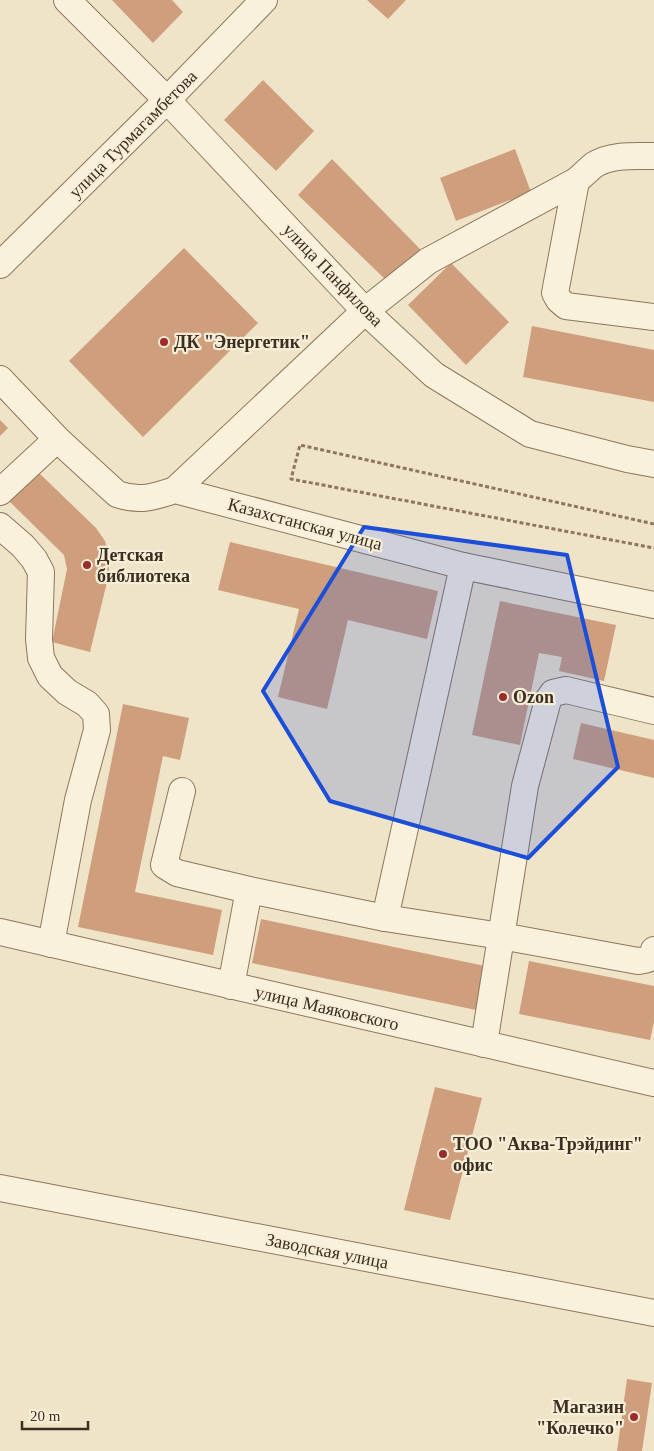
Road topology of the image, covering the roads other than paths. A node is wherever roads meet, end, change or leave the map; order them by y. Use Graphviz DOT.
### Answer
graph roads {
  1 [pos="67,0"];
  2 [pos="264,0"];
  3 [pos="167,100"];
  4 [pos="654,156"];
  5 [pos="576,181"];
  6 [pos="0,265"];
  7 [pos="365,311"];
  8 [pos="654,318"];
  9 [pos="0,378"];
  10 [pos="57,440"];
  11 [pos="654,464"];
  12 [pos="176,490"];
  13 [pos="0,492"];
  14 [pos="0,526"];
  15 [pos="463,566"];
  16 [pos="654,605"];
  17 [pos="654,711"];
  18 [pos="182,791"];
  19 [pos="249,890"];
  20 [pos="385,918"];
  21 [pos="0,932"];
  22 [pos="501,936"];
  23 [pos="51,944"];
  24 [pos="654,950"];
  25 [pos="231,986"];
  26 [pos="484,1044"];
  27 [pos="654,1083"];
  28 [pos="0,1188"];
  29 [pos="654,1313"];
  1 -- 3 [label="street, улица Панфилова"];
  2 -- 3 [label="street, улица Турмагамбетова"];
  3 -- 6 [label="street, улица Турмагамбетова"];
  3 -- 7 [label="street, улица Панфилова"];
  4 -- 5 [label="street"];
  5 -- 7 [label="street"];
  5 -- 8 [label="street"];
  7 -- 11 [label="street, улица Панфилова"];
  7 -- 12 [label="street"];
  9 -- 10 [label="street"];
  10 -- 12 [label="street"];
  10 -- 13 [label="street"];
  12 -- 15 [label="street, Казахстанская улица"];
  14 -- 23 [label="street"];
  15 -- 16 [label="street, Казахстанская улица"];
  15 -- 20 [label="street"];
  17 -- 22 [label="street"];
  18 -- 19 [label="street"];
  19 -- 20 [label="street"];
  19 -- 25 [label="street"];
  20 -- 22 [label="street"];
  21 -- 23 [label="street, улица Маяковского"];
  22 -- 24 [label="street"];
  22 -- 26 [label="street"];
  23 -- 25 [label="street, улица Маяковского"];
  25 -- 26 [label="street, улица Маяковского"];
  26 -- 27 [label="street, улица Маяковского"];
  28 -- 29 [label="street, Заводская улица"];
}
